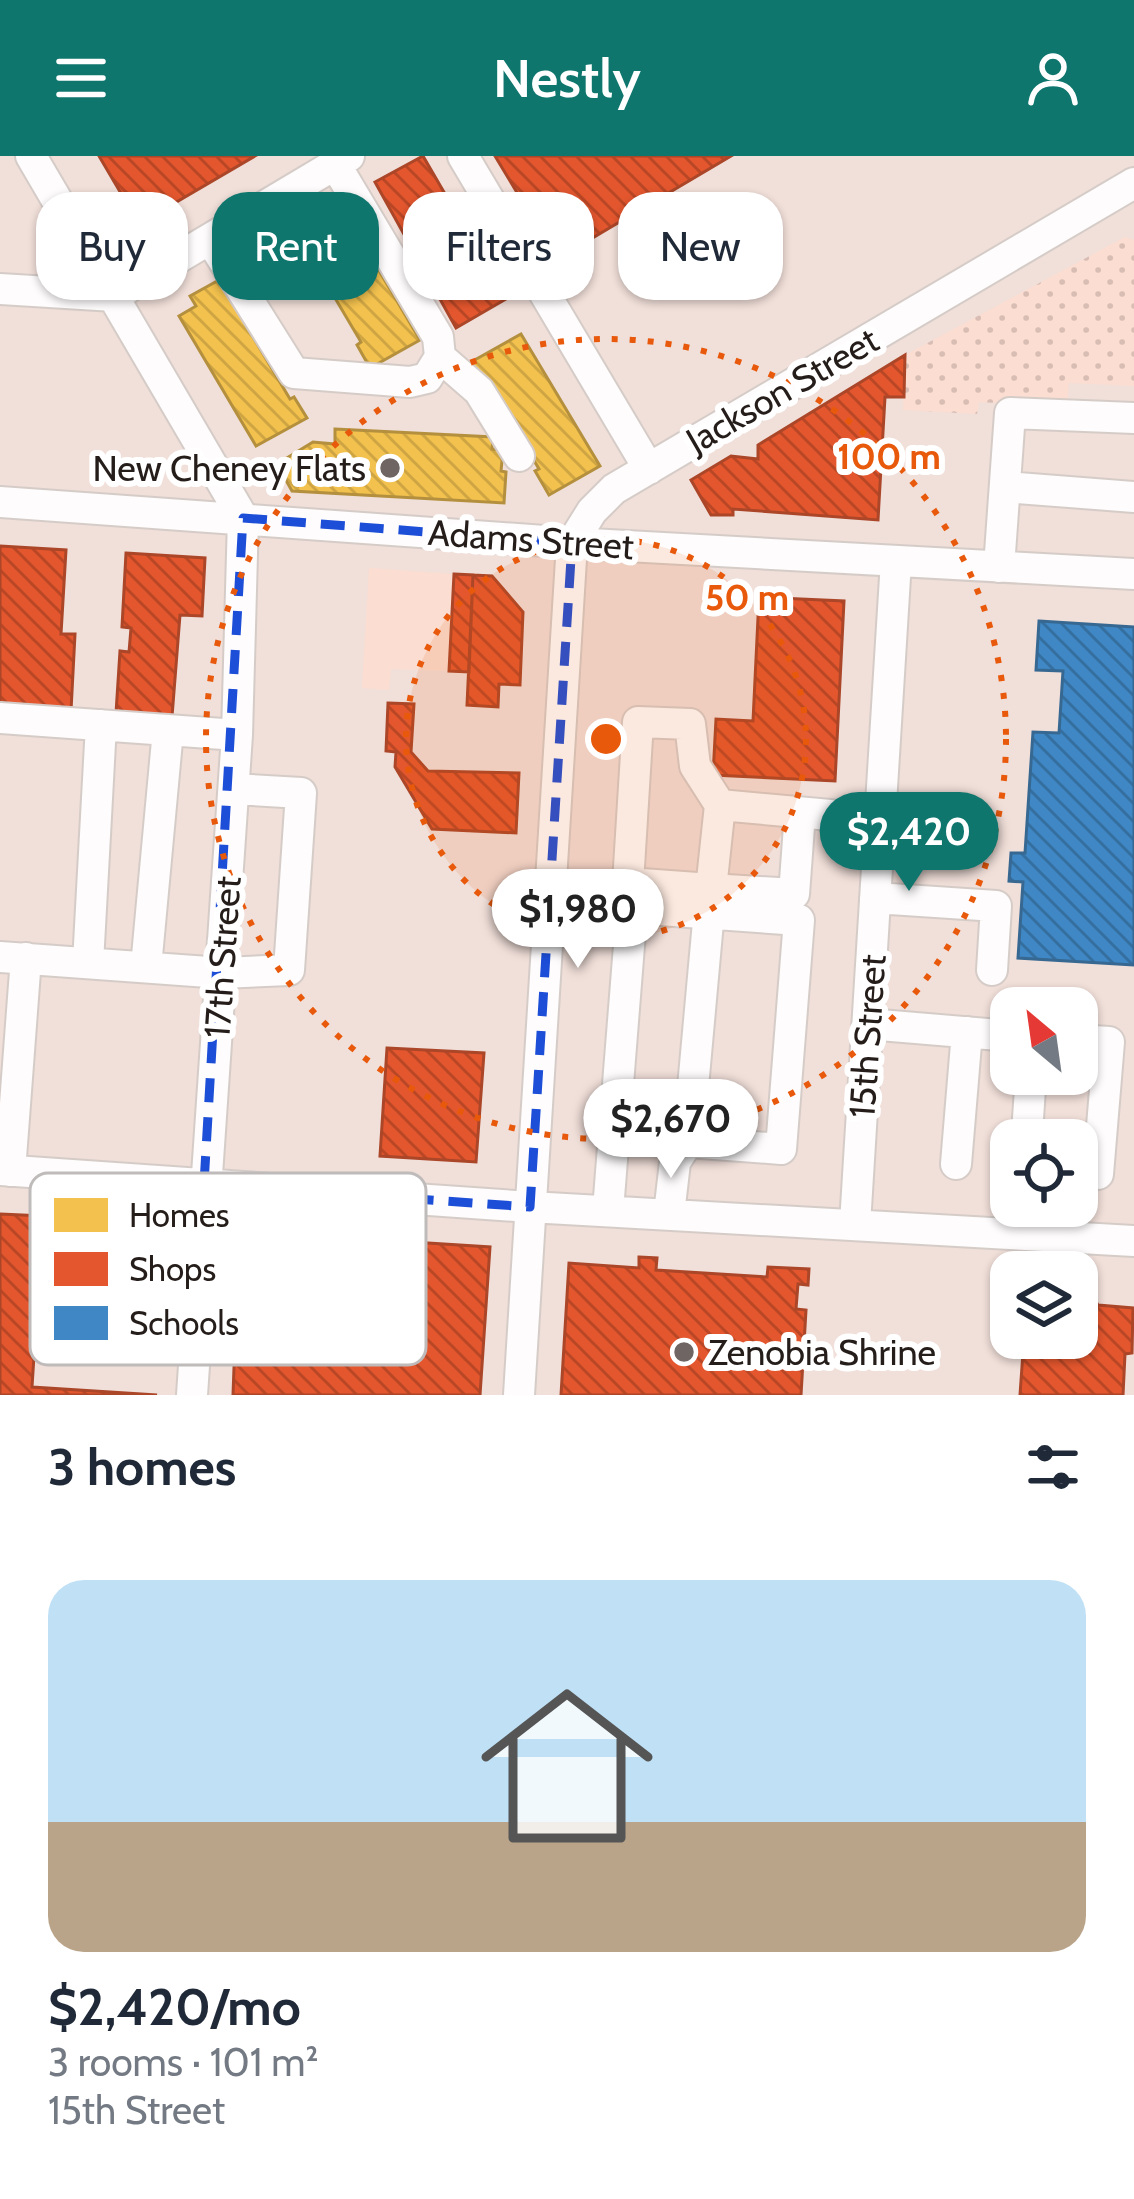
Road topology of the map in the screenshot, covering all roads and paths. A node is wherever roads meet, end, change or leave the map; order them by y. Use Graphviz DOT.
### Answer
graph roads {
  1 [pos="31,156"];
  2 [pos="463,156"];
  3 [pos="342,160"];
  4 [pos="1134,183"];
  5 [pos="52,192"];
  6 [pos="210,239"];
  7 [pos="188,252"];
  8 [pos="0,289"];
  9 [pos="36,291"];
  10 [pos="116,300"];
  11 [pos="440,357"];
  12 [pos="1134,418"];
  13 [pos="519,456"];
  14 [pos="649,469"];
  15 [pos="1005,487"];
  16 [pos="1134,496"];
  17 [pos="0,502"];
  18 [pos="243,518"];
  19 [pos="572,543"];
  20 [pos="896,561"];
  21 [pos="999,567"];
  22 [pos="1134,574"];
  23 [pos="0,718"];
  24 [pos="101,725"];
  25 [pos="168,730"];
  26 [pos="237,735"];
  27 [pos="234,789"];
  28 [pos="720,805"];
  29 [pos="875,898"];
  30 [pos="710,901"];
  31 [pos="13,958"];
  32 [pos="88,963"];
  33 [pos="146,967"];
  34 [pos="992,970"];
  35 [pos="222,973"];
  36 [pos="868,1024"];
  37 [pos="967,1032"];
  38 [pos="990,1034"];
  39 [pos="1098,1041"];
  40 [pos="688,1142"];
  41 [pos="956,1164"];
  42 [pos="5,1171"];
  43 [pos="36,1173"];
  44 [pos="205,1173"];
  45 [pos="1098,1174"];
  46 [pos="426,1200"];
  47 [pos="530,1207"];
  48 [pos="608,1210"];
  49 [pos="668,1214"];
  50 [pos="990,1221"];
  51 [pos="855,1224"];
  52 [pos="1062,1227"];
  53 [pos="1134,1240"];
  54 [pos="194,1365"];
  55 [pos="192,1395"];
  56 [pos="519,1395"];
  1 -- 5 [label="street"];
  2 -- 14 [label="street"];
  3 -- 6 [label="street"];
  3 -- 11 [label="street"];
  4 -- 14 [label="street, Jackson Street"];
  6 -- 7 [label="street"];
  6 -- 11 [label="street"];
  8 -- 9 [label="street"];
  10 -- 18 [label="street"];
  11 -- 13 [label="street"];
  12 -- 15 [label="street"];
  14 -- 19 [label="street, Jackson Street"];
  15 -- 16 [label="street"];
  15 -- 21 [label="street"];
  17 -- 18 [label="street, Adams Street"];
  18 -- 19 [label="street, Adams Street"];
  18 -- 26 [label="street, 17th Street"];
  19 -- 20 [label="street, Adams Street"];
  19 -- 47 [label="street"];
  20 -- 21 [label="street, Adams Street"];
  20 -- 29 [label="street, 15th Street"];
  21 -- 22 [label="street, Adams Street"];
  23 -- 24 [label="street"];
  24 -- 25 [label="street"];
  24 -- 32 [label="street"];
  25 -- 26 [label="street"];
  25 -- 33 [label="street"];
  26 -- 27 [label="street, 17th Street"];
  27 -- 35 [label="street, 17th Street"];
  27 -- 35 [label="street"];
  28 -- 30 [label="street"];
  28 -- 30 [label="street"];
  28 -- 30 [label="street"];
  29 -- 34 [label="street"];
  29 -- 36 [label="street, 15th Street"];
  30 -- 40 [label="street"];
  30 -- 40 [label="street"];
  30 -- 48 [label="street"];
  31 -- 32 [label="street"];
  31 -- 42 [label="street"];
  32 -- 33 [label="street"];
  33 -- 35 [label="street"];
  35 -- 44 [label="street, 17th Street"];
  36 -- 37 [label="street"];
  36 -- 51 [label="street, 15th Street"];
  37 -- 38 [label="street"];
  37 -- 41 [label="street"];
  39 -- 45 [label="street"];
  40 -- 49 [label="street"];
  42 -- 43 [label="street"];
  46 -- 47 [label="street"];
  47 -- 48 [label="street"];
  47 -- 56 [label="street"];
  48 -- 49 [label="street"];
  49 -- 51 [label="street"];
  50 -- 51 [label="street"];
  52 -- 53 [label="street"];
  54 -- 55 [label="street, 17th Street"];
}
